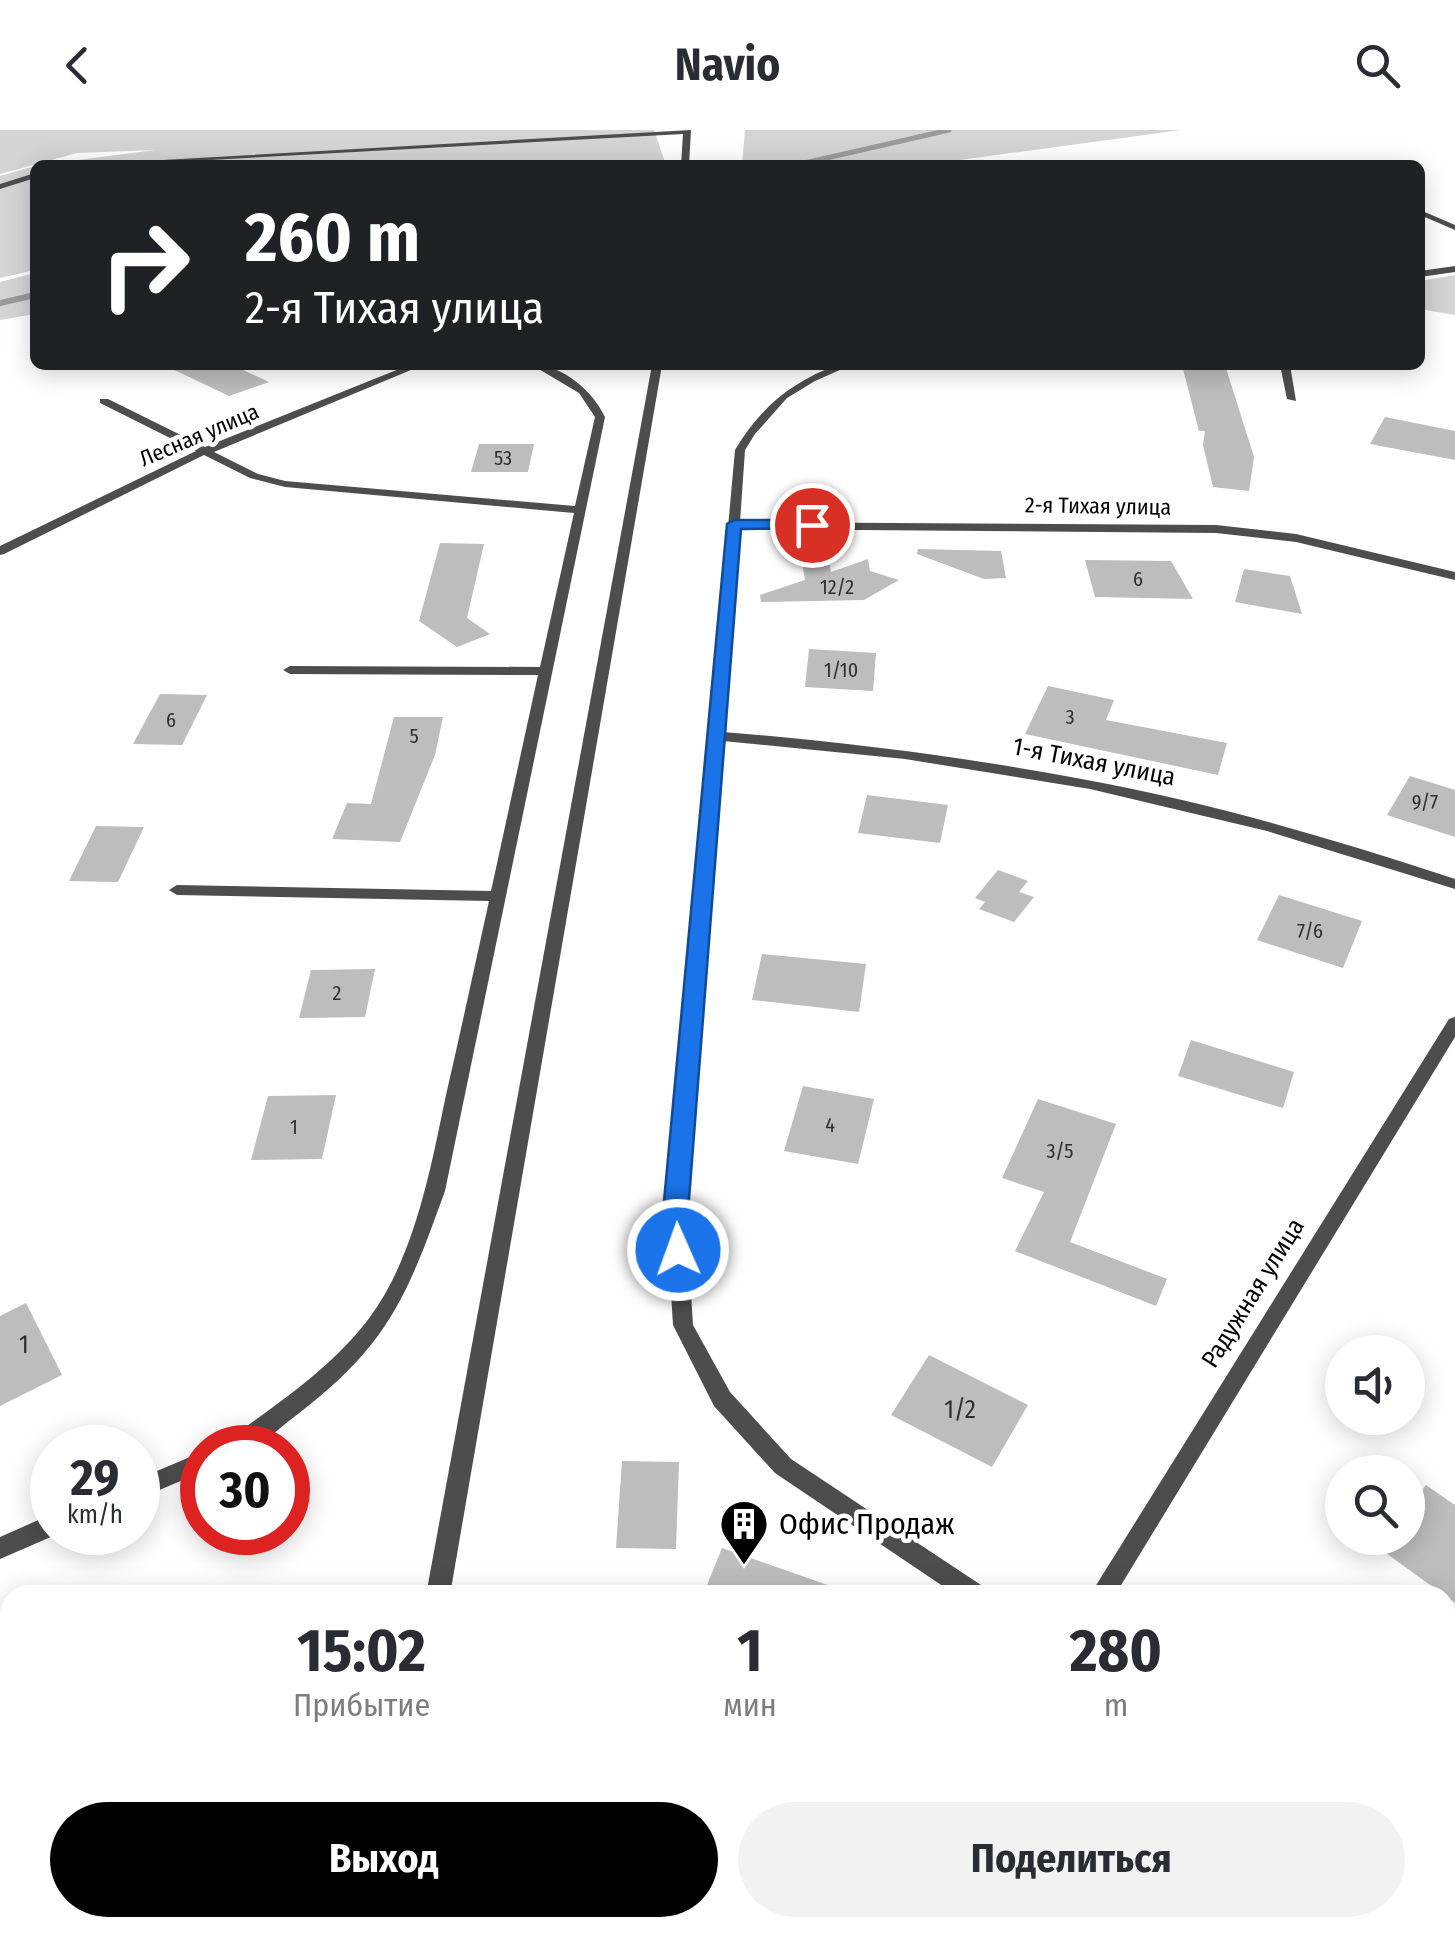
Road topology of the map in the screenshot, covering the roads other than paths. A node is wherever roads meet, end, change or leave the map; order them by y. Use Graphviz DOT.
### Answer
graph roads {
  1 [pos="687,131"];
  2 [pos="167,160"];
  3 [pos="684,160"];
  4 [pos="30,177"];
  5 [pos="0,188"];
  6 [pos="1425,214"];
  7 [pos="1455,228"];
  8 [pos="1455,269"];
  9 [pos="1425,273"];
  10 [pos="406,370"];
  11 [pos="547,370"];
  12 [pos="656,370"];
  13 [pos="835,370"];
  14 [pos="1286,370"];
  15 [pos="1292,399"];
  16 [pos="104,402"];
  17 [pos="203,452"];
  18 [pos="578,510"];
  19 [pos="734,524"];
  20 [pos="0,551"];
  21 [pos="1455,576"];
  22 [pos="290,670"];
  23 [pos="546,671"];
  24 [pos="715,736"];
  25 [pos="1455,884"];
  26 [pos="177,890"];
  27 [pos="498,896"];
  28 [pos="1455,1023"];
  29 [pos="265,1425"];
  30 [pos="30,1535"];
  31 [pos="0,1548"];
  32 [pos="440,1585"];
  33 [pos="961,1585"];
  34 [pos="1108,1585"];
  1 -- 2 [label="street"];
  1 -- 3 [label="street"];
  4 -- 5 [label="street"];
  6 -- 7 [label="street"];
  8 -- 9 [label="street"];
  10 -- 17 [label="street, Лесная улица"];
  11 -- 18 [label="street"];
  12 -- 32 [label="street"];
  13 -- 19 [label="street"];
  14 -- 15 [label="street"];
  16 -- 17 [label="street"];
  17 -- 18 [label="street"];
  17 -- 20 [label="street, Лесная улица"];
  18 -- 23 [label="street"];
  19 -- 21 [label="street, 2-я Тихая улица"];
  19 -- 24 [label="street"];
  22 -- 23 [label="street"];
  23 -- 27 [label="street"];
  24 -- 25 [label="street, 1-я Тихая улица"];
  24 -- 33 [label="street"];
  26 -- 27 [label="street"];
  27 -- 29 [label="street"];
  28 -- 34 [label="street, Радужная улица"];
  30 -- 31 [label="street"];
}
